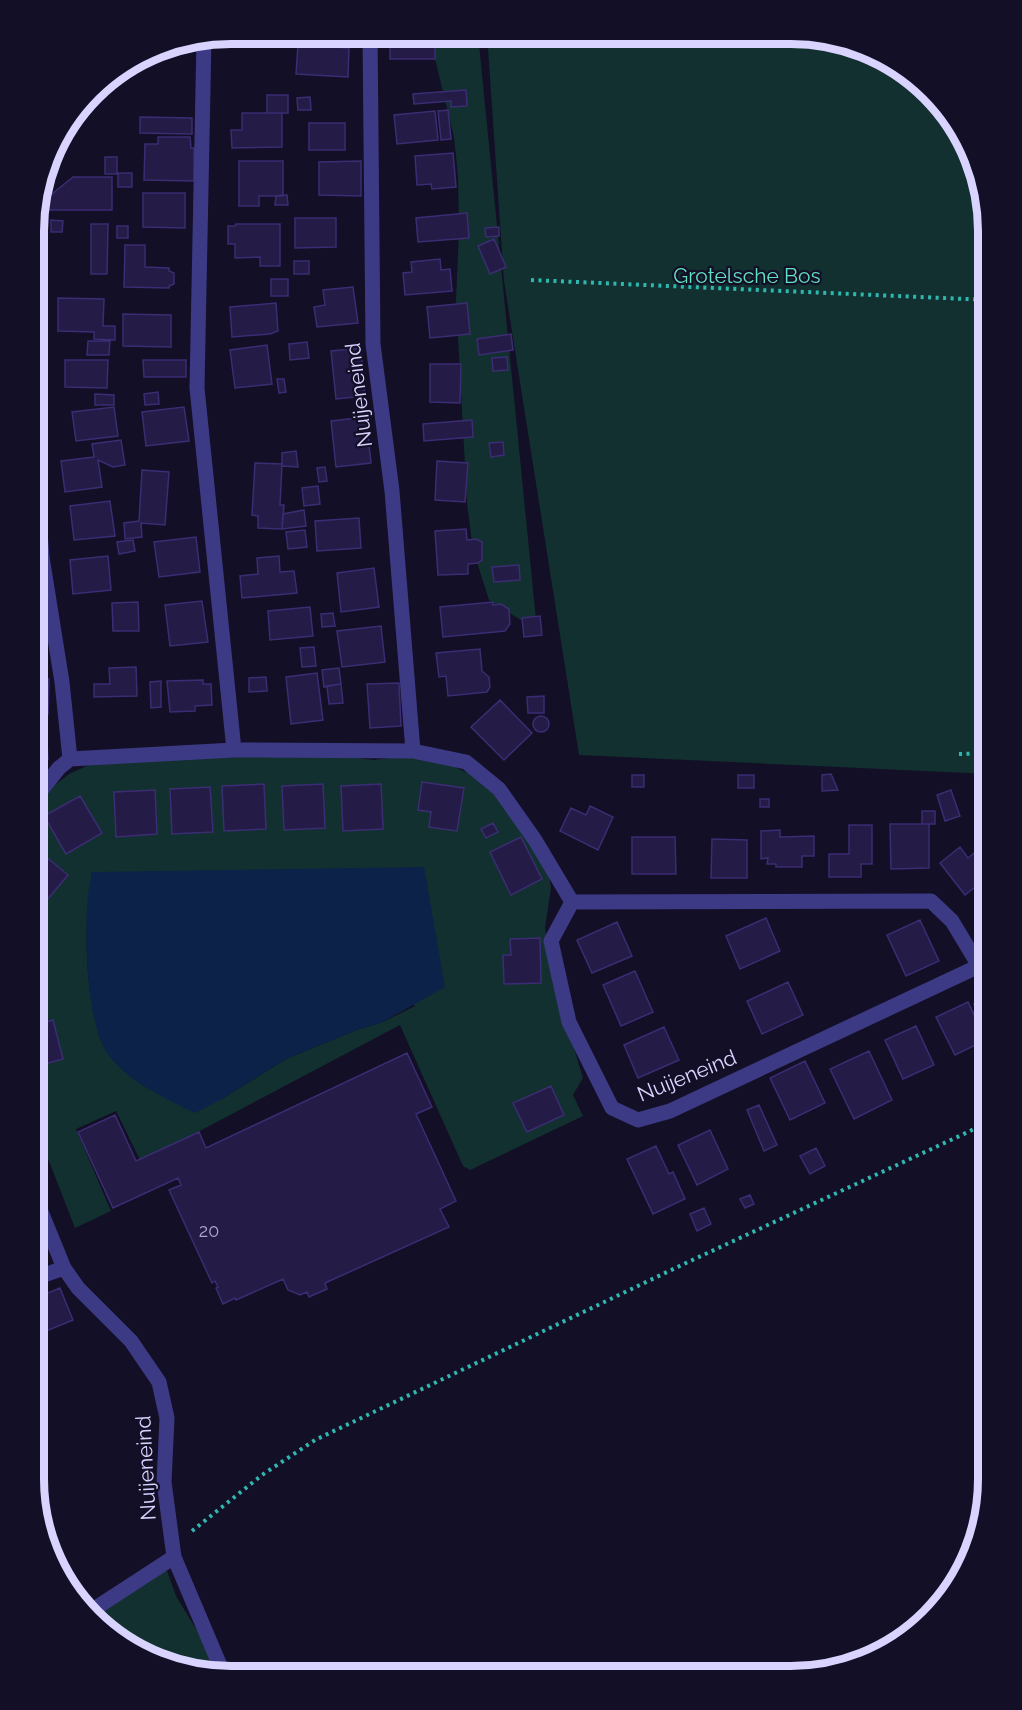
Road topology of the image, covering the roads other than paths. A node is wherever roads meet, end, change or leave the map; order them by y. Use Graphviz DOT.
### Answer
graph roads {
  1 [pos="370,43"];
  2 [pos="204,45"];
  3 [pos="43,583"];
  4 [pos="234,750"];
  5 [pos="413,751"];
  6 [pos="70,759"];
  7 [pos="43,788"];
  8 [pos="572,902"];
  9 [pos="978,957"];
  10 [pos="978,967"];
  11 [pos="43,1217"];
  12 [pos="64,1268"];
  13 [pos="43,1275"];
  14 [pos="174,1557"];
  15 [pos="95,1608"];
  16 [pos="220,1666"];
  1 -- 5 [label="street, Nuijeneind"];
  2 -- 4 [label="street"];
  3 -- 6 [label="street"];
  4 -- 5 [label="street"];
  4 -- 6 [label="street"];
  5 -- 8 [label="street"];
  6 -- 7 [label="street"];
  8 -- 9 [label="street, Nuijeneind"];
  8 -- 10 [label="street, Nuijeneind"];
  11 -- 12 [label="street, Nuijeneind"];
  12 -- 13 [label="street"];
  12 -- 14 [label="street, Nuijeneind"];
  14 -- 15 [label="street"];
  14 -- 16 [label="street, Nuijeneind"];
}
